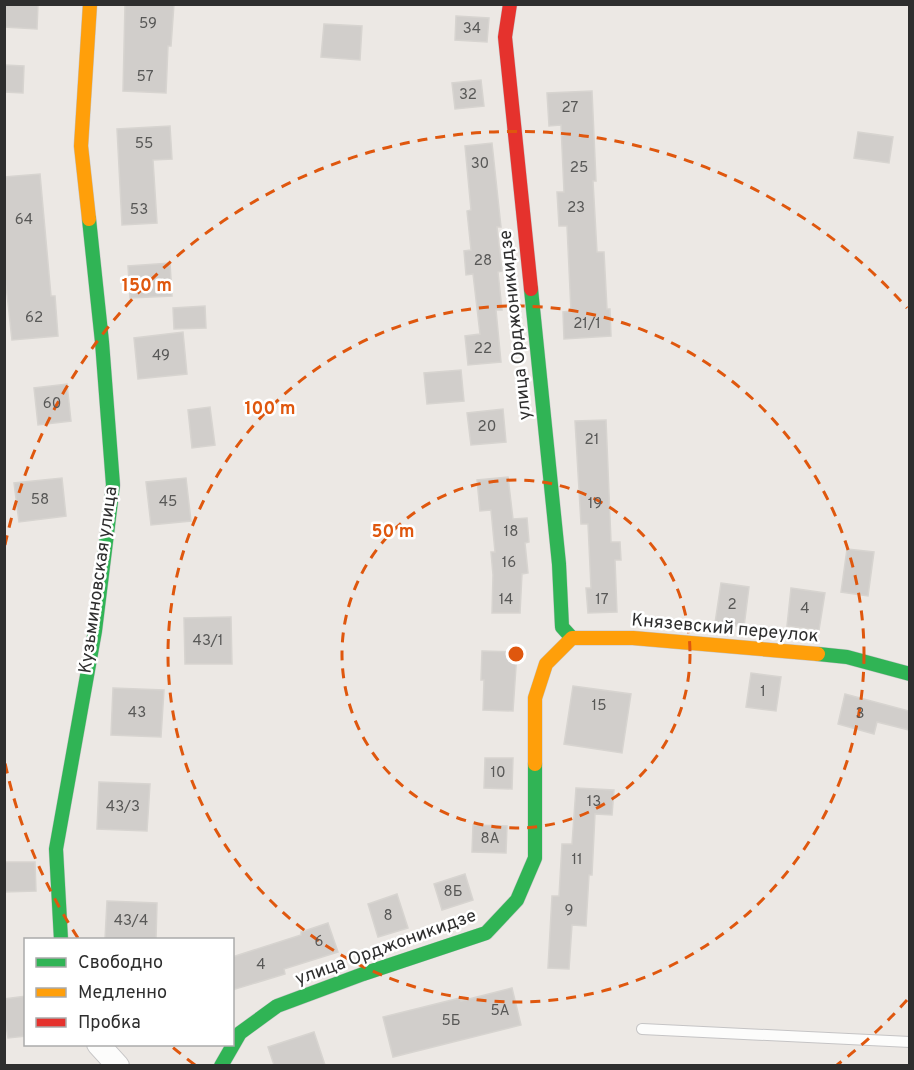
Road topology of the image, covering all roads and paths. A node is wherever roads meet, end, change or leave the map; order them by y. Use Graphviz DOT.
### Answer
graph roads {
  1 [pos="90,4"];
  2 [pos="510,4"];
  3 [pos="572,639"];
  4 [pos="909,674"];
  5 [pos="61,938"];
  6 [pos="642,1029"];
  7 [pos="909,1042"];
  8 [pos="234,1044"];
  9 [pos="100,1046"];
  10 [pos="233,1046"];
  11 [pos="117,1065"];
  12 [pos="222,1065"];
  1 -- 5 [label="street, Кузьминовская улица"];
  2 -- 3 [label="street, улица Орджоникидзе"];
  3 -- 4 [label="street, Князевский переулок"];
  3 -- 8 [label="street, улица Орджоникидзе"];
  6 -- 7 [label="lane"];
  9 -- 11 [label="street"];
  10 -- 12 [label="street, улица Орджоникидзе"];
}
